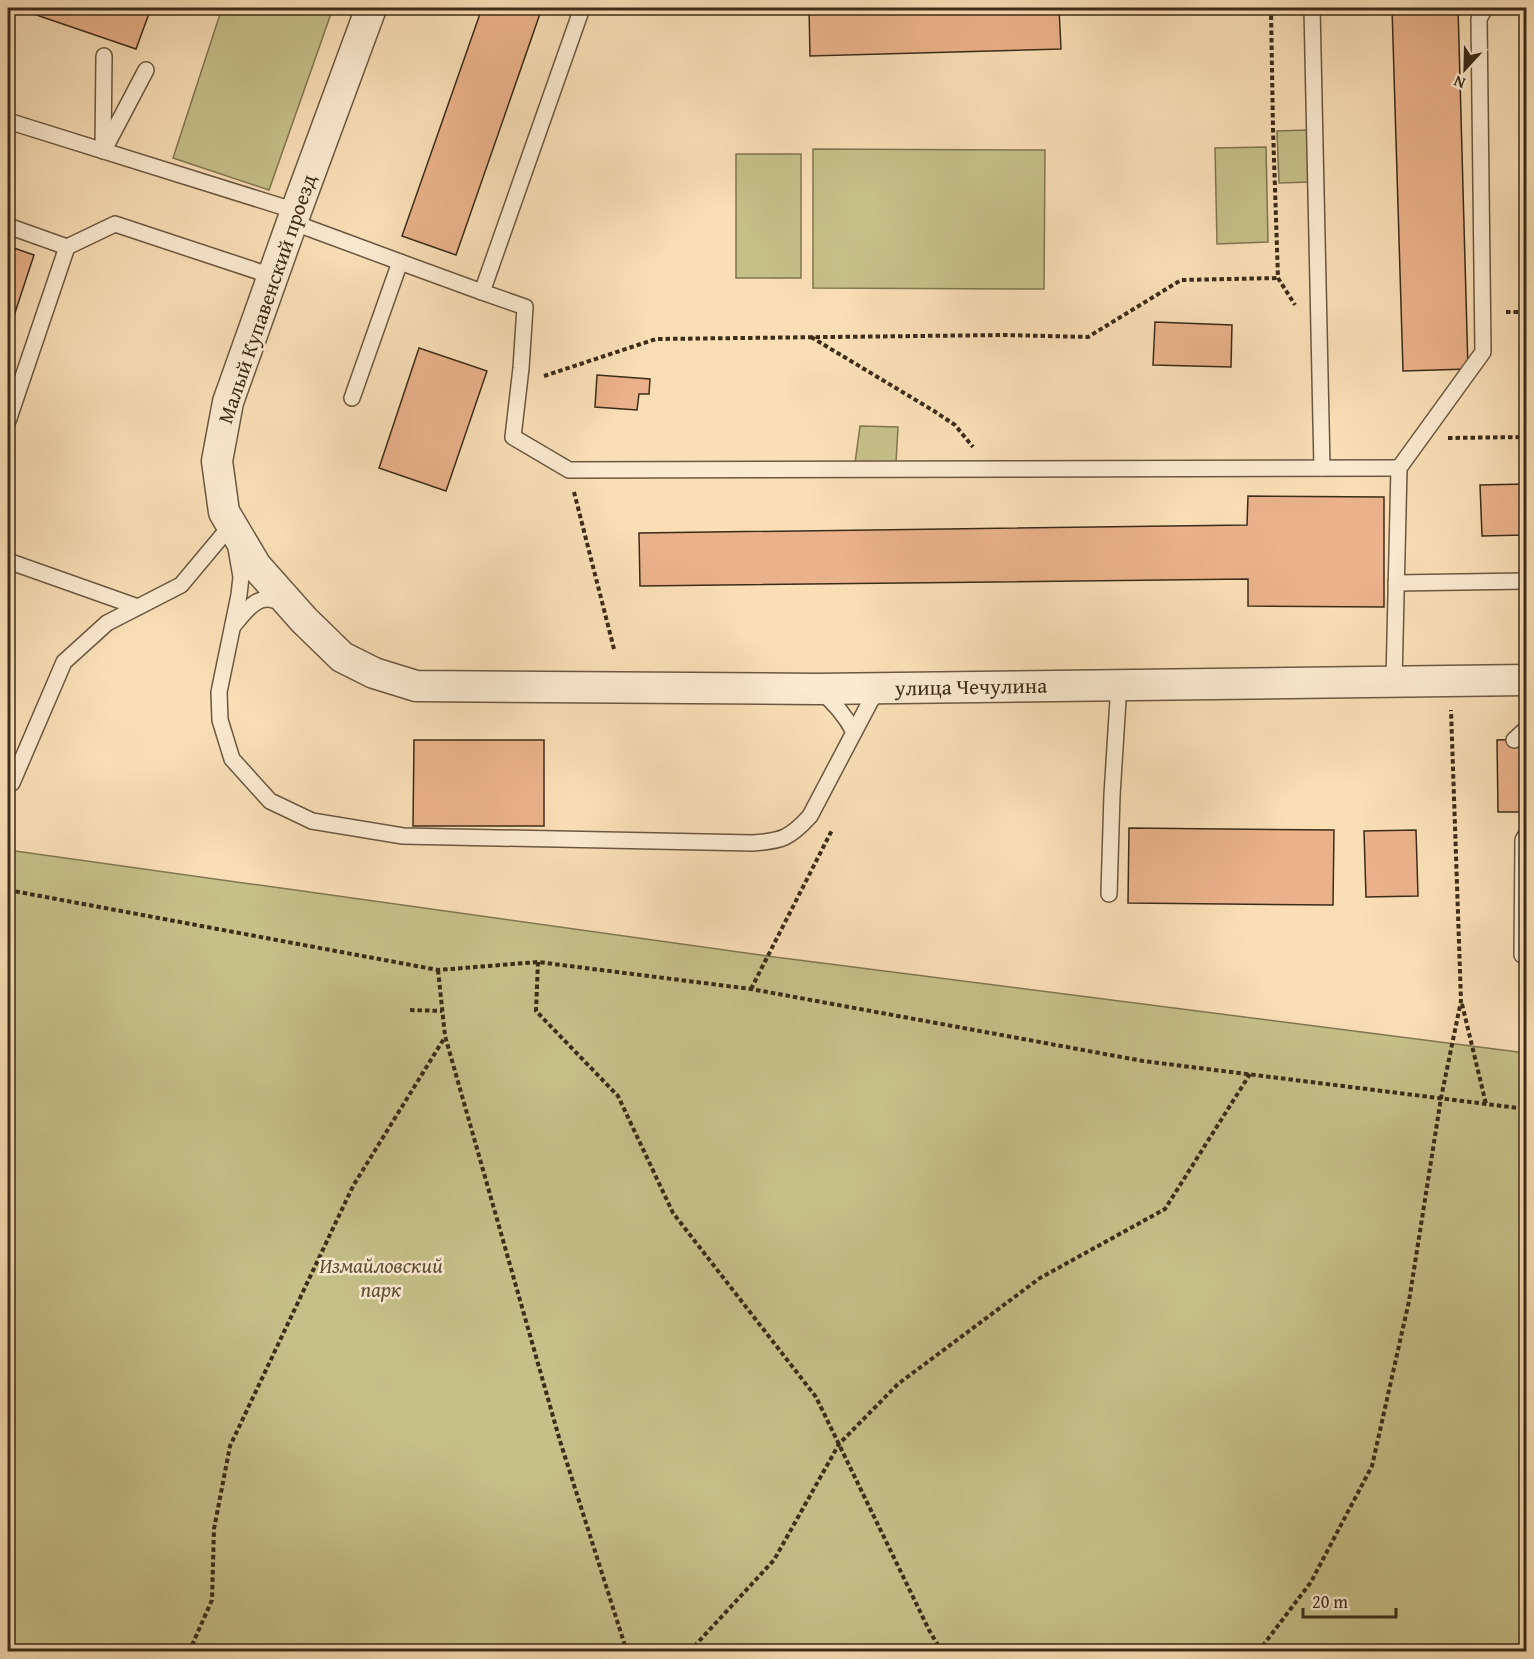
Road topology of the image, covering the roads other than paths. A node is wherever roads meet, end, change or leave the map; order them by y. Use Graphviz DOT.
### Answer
graph roads {
  1 [pos="371,8"];
  2 [pos="582,8"];
  3 [pos="1312,8"];
  4 [pos="1485,8"];
  5 [pos="104,56"];
  6 [pos="147,70"];
  7 [pos="8,121"];
  8 [pos="103,151"];
  9 [pos="294,216"];
  10 [pos="8,226"];
  11 [pos="67,247"];
  12 [pos="400,262"];
  13 [pos="272,276"];
  14 [pos="482,292"];
  15 [pos="351,398"];
  16 [pos="8,420"];
  17 [pos="1322,468"];
  18 [pos="1399,468"];
  19 [pos="232,524"];
  20 [pos="8,561"];
  21 [pos="1527,581"];
  22 [pos="1396,583"];
  23 [pos="138,607"];
  24 [pos="304,620"];
  25 [pos="231,629"];
  26 [pos="1527,680"];
  27 [pos="1394,681"];
  28 [pos="1119,684"];
  29 [pos="416,686"];
  30 [pos="880,688"];
  31 [pos="817,689"];
  32 [pos="1527,729"];
  33 [pos="854,732"];
  34 [pos="1514,740"];
  35 [pos="8,785"];
  36 [pos="1527,836"];
  37 [pos="1109,894"];
  38 [pos="1522,955"];
  1 -- 9 [label="street, Малый Купавенский проезд"];
  2 -- 14 [label="lane"];
  3 -- 17 [label="lane"];
  4 -- 18 [label="lane"];
  5 -- 8 [label="lane"];
  6 -- 8 [label="lane"];
  7 -- 8 [label="lane"];
  8 -- 9 [label="lane"];
  9 -- 12 [label="lane"];
  9 -- 13 [label="street, Малый Купавенский проезд"];
  10 -- 11 [label="lane"];
  11 -- 13 [label="lane"];
  11 -- 16 [label="lane"];
  12 -- 14 [label="lane"];
  12 -- 15 [label="lane"];
  13 -- 19 [label="street, Малый Купавенский проезд"];
  14 -- 17 [label="lane"];
  17 -- 18 [label="lane"];
  18 -- 22 [label="lane"];
  19 -- 23 [label="lane"];
  19 -- 24 [label="street, Малый Купавенский проезд"];
  19 -- 25 [label="lane"];
  20 -- 23 [label="lane"];
  21 -- 22 [label="lane"];
  22 -- 27 [label="lane"];
  23 -- 35 [label="lane"];
  24 -- 25 [label="lane"];
  24 -- 29 [label="street, Малый Купавенский проезд"];
  25 -- 33 [label="lane"];
  26 -- 27 [label="street, улица Чечулина"];
  27 -- 28 [label="street, улица Чечулина"];
  28 -- 30 [label="street, улица Чечулина"];
  28 -- 37 [label="lane"];
  29 -- 31 [label="street, улица Чечулина"];
  30 -- 31 [label="street, улица Чечулина"];
  30 -- 33 [label="lane"];
  31 -- 33 [label="lane"];
  32 -- 34 [label="lane"];
  36 -- 38 [label="lane"];
}
